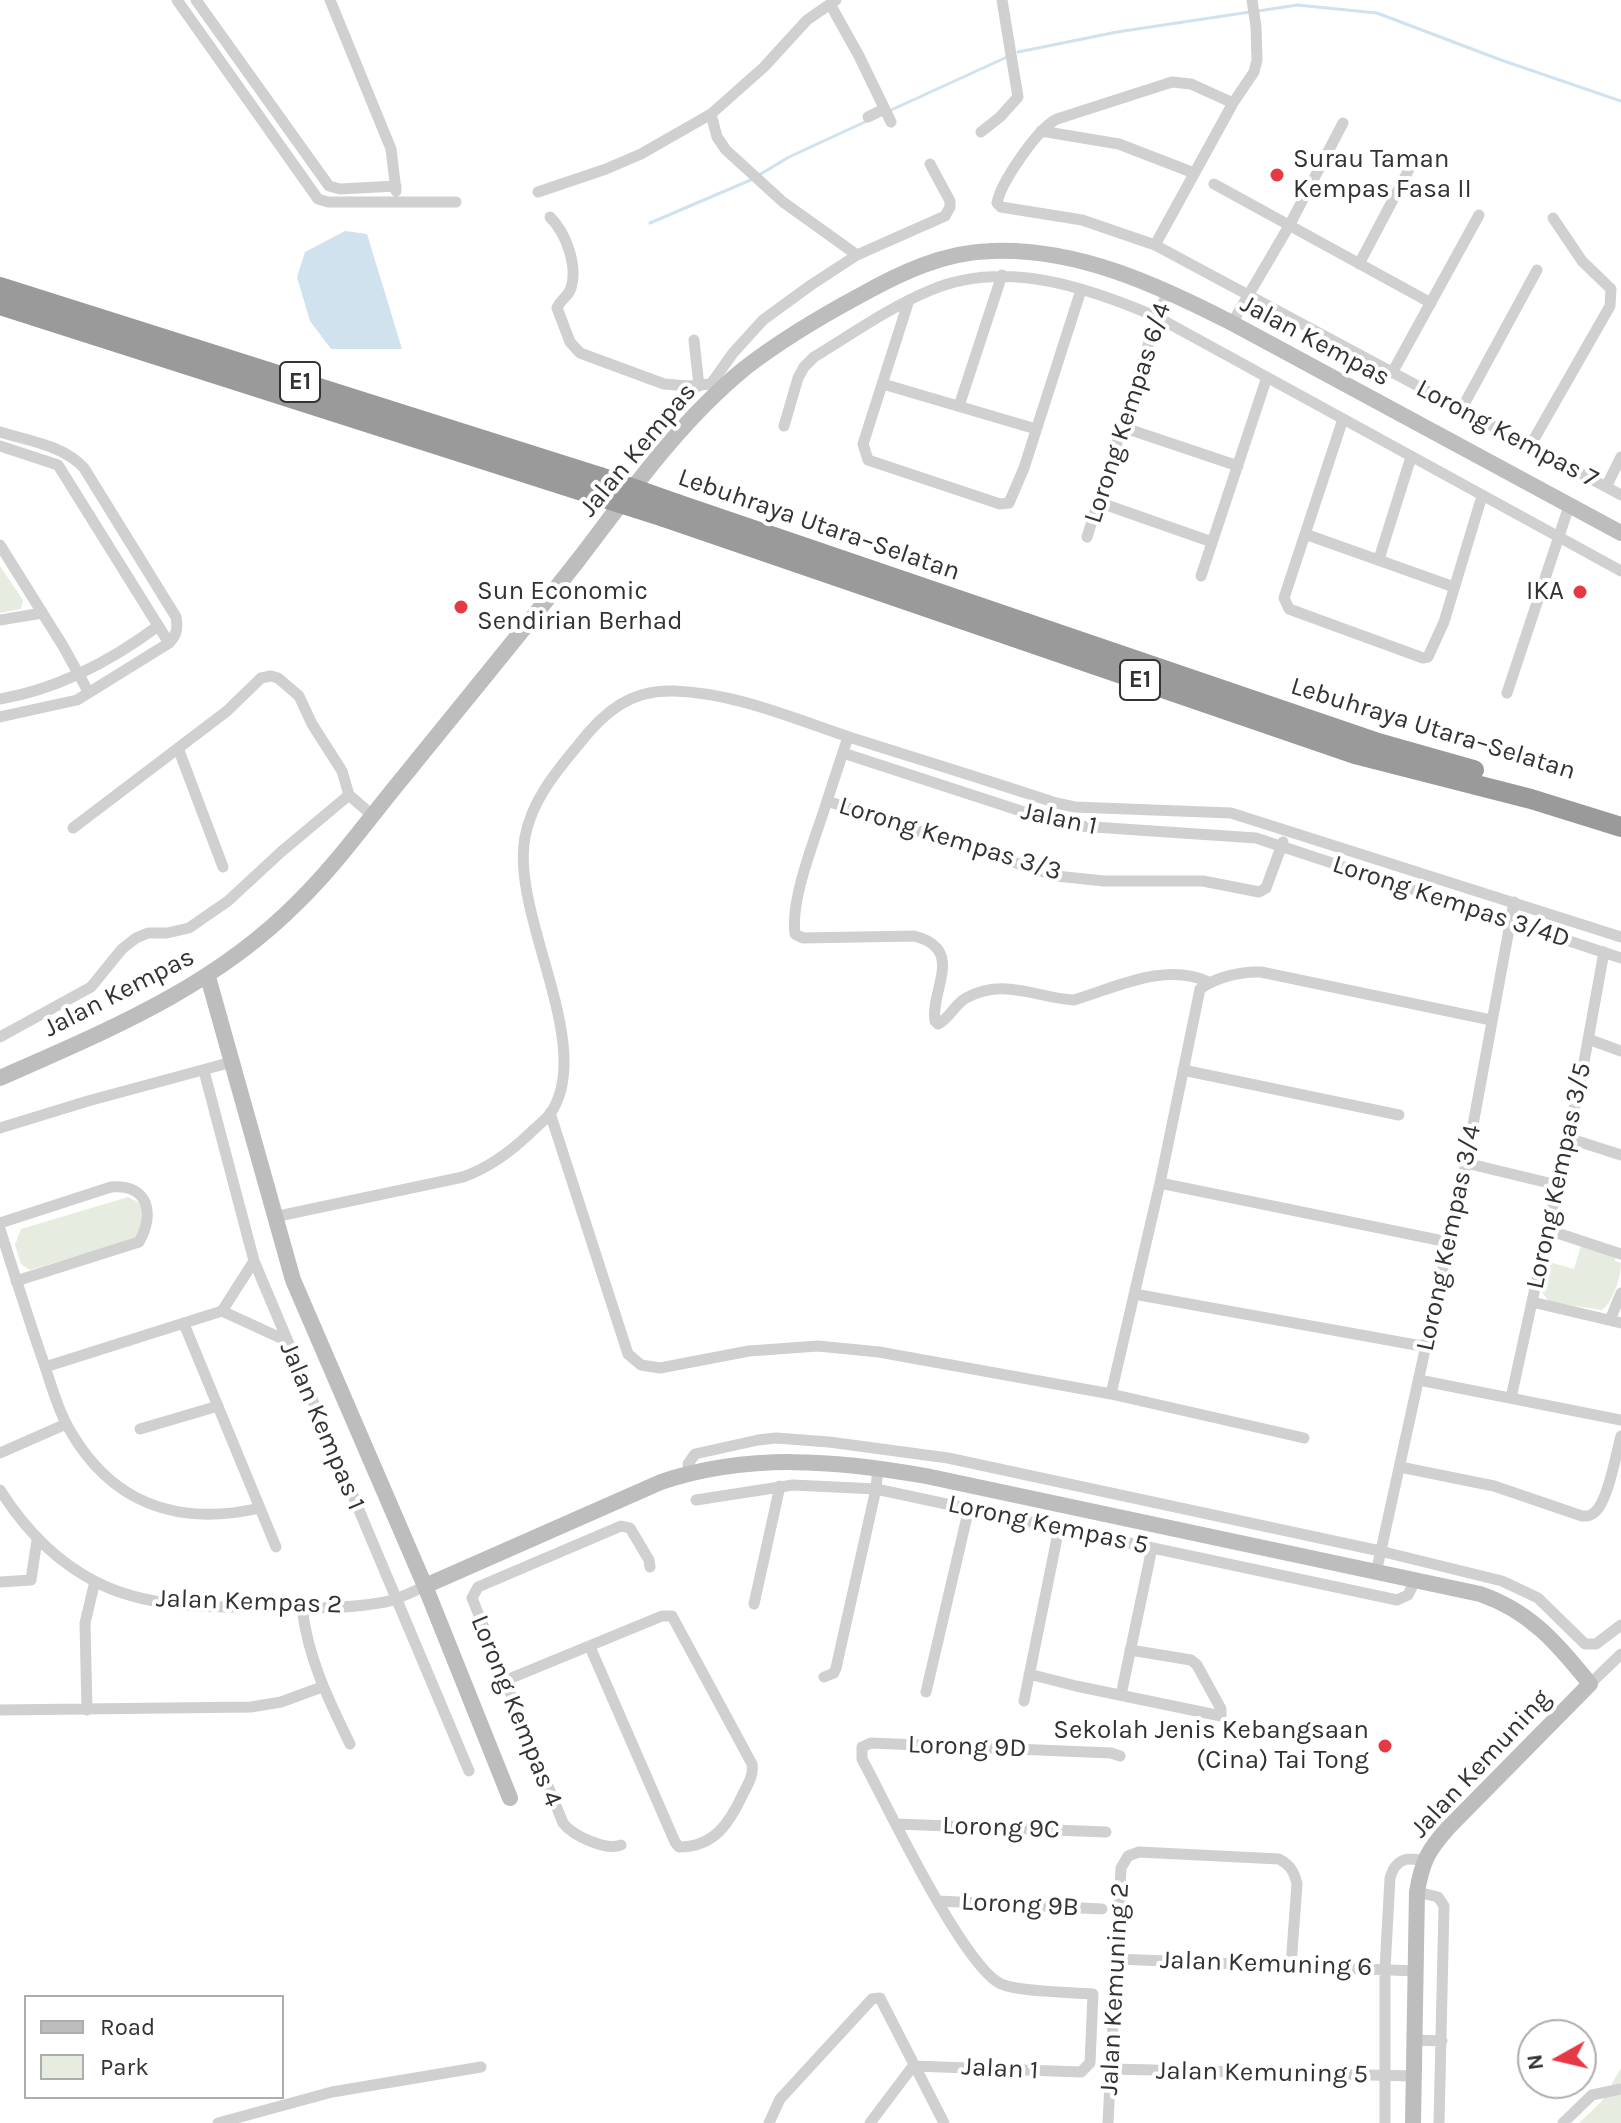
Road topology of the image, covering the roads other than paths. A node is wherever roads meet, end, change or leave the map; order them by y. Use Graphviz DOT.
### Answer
graph roads {
  1 [pos="196,0"];
  2 [pos="330,0"];
  3 [pos="1002,0"];
  4 [pos="1252,0"];
  5 [pos="180,1"];
  6 [pos="833,2"];
  7 [pos="1233,103"];
  8 [pos="884,109"];
  9 [pos="711,114"];
  10 [pos="868,117"];
  11 [pos="891,122"];
  12 [pos="1343,123"];
  13 [pos="1041,131"];
  14 [pos="981,132"];
  15 [pos="1415,158"];
  16 [pos="930,164"];
  17 [pos="1194,173"];
  18 [pos="1214,184"];
  19 [pos="396,186"];
  20 [pos="538,192"];
  21 [pos="456,202"];
  22 [pos="397,203"];
  23 [pos="1479,215"];
  24 [pos="550,217"];
  25 [pos="1553,218"];
  26 [pos="1289,226"];
  27 [pos="1155,245"];
  28 [pos="857,255"];
  29 [pos="1359,264"];
  30 [pos="1537,270"];
  31 [pos="1002,275"];
  32 [pos="0,287"];
  33 [pos="1081,290"];
  34 [pos="1169,290"];
  35 [pos="1250,294"];
  36 [pos="909,300"];
  37 [pos="1431,303"];
  38 [pos="0,305"];
  39 [pos="1157,317"];
  40 [pos="1232,323"];
  41 [pos="694,340"];
  42 [pos="1392,373"];
  43 [pos="1267,377"];
  44 [pos="883,384"];
  45 [pos="709,387"];
  46 [pos="959,406"];
  47 [pos="1461,410"];
  48 [pos="1343,419"];
  49 [pos="784,426"];
  50 [pos="1122,427"];
  51 [pos="1036,429"];
  52 [pos="0,432"];
  53 [pos="0,446"];
  54 [pos="1530,446"];
  55 [pos="1411,457"];
  56 [pos="1621,457"];
  57 [pos="1238,466"];
  58 [pos="1606,487"];
  59 [pos="1621,495"];
  60 [pos="1482,496"];
  61 [pos="1098,502"];
  62 [pos="1569,506"];
  63 [pos="670,511"];
  64 [pos="1621,533"];
  65 [pos="1305,534"];
  66 [pos="1559,536"];
  67 [pos="1087,537"];
  68 [pos="1212,542"];
  69 [pos="0,545"];
  70 [pos="1379,559"];
  71 [pos="1621,571"];
  72 [pos="1201,576"];
  73 [pos="1454,587"];
  74 [pos="42,613"];
  75 [pos="0,620"];
  76 [pos="158,626"];
  77 [pos="169,643"];
  78 [pos="80,675"];
  79 [pos="89,693"];
  80 [pos="1507,693"];
  81 [pos="0,699"];
  82 [pos="0,717"];
  83 [pos="848,737"];
  84 [pos="178,748"];
  85 [pos="843,753"];
  86 [pos="349,795"];
  87 [pos="827,801"];
  88 [pos="1621,813"];
  89 [pos="372,815"];
  90 [pos="1621,827"];
  91 [pos="73,828"];
  92 [pos="1288,830"];
  93 [pos="1281,847"];
  94 [pos="223,867"];
  95 [pos="1514,902"];
  96 [pos="1510,922"];
  97 [pos="1621,937"];
  98 [pos="1604,952"];
  99 [pos="1621,958"];
  100 [pos="208,977"];
  101 [pos="1209,982"];
  102 [pos="1491,1020"];
  103 [pos="0,1037"];
  104 [pos="1588,1039"];
  105 [pos="1621,1051"];
  106 [pos="232,1062"];
  107 [pos="1183,1070"];
  108 [pos="204,1071"];
  109 [pos="0,1078"];
  110 [pos="550,1113"];
  111 [pos="1399,1115"];
  112 [pos="0,1128"];
  113 [pos="1568,1138"];
  114 [pos="1621,1155"];
  115 [pos="1466,1163"];
  116 [pos="1160,1183"];
  117 [pos="1557,1185"];
  118 [pos="274,1217"];
  119 [pos="0,1226"];
  120 [pos="1548,1230"];
  121 [pos="1448,1242"];
  122 [pos="1621,1254"];
  123 [pos="254,1261"];
  124 [pos="16,1281"];
  125 [pos="1621,1293"];
  126 [pos="1134,1294"];
  127 [pos="1532,1302"];
  128 [pos="222,1311"];
  129 [pos="1615,1322"];
  130 [pos="184,1324"];
  131 [pos="285,1340"];
  132 [pos="1427,1347"];
  133 [pos="45,1367"];
  134 [pos="1419,1380"];
  135 [pos="1111,1394"];
  136 [pos="1511,1398"];
  137 [pos="218,1406"];
  138 [pos="1621,1420"];
  139 [pos="66,1424"];
  140 [pos="140,1429"];
  141 [pos="1621,1436"];
  142 [pos="1304,1438"];
  143 [pos="0,1453"];
  144 [pos="878,1467"];
  145 [pos="1400,1467"];
  146 [pos="689,1473"];
  147 [pos="780,1486"];
  148 [pos="876,1489"];
  149 [pos="0,1490"];
  150 [pos="696,1500"];
  151 [pos="260,1508"];
  152 [pos="969,1508"];
  153 [pos="1059,1528"];
  154 [pos="37,1540"];
  155 [pos="518,1545"];
  156 [pos="276,1547"];
  157 [pos="1152,1548"];
  158 [pos="1380,1551"];
  159 [pos="526,1567"];
  160 [pos="650,1567"];
  161 [pos="1376,1573"];
  162 [pos="95,1581"];
  163 [pos="1415,1581"];
  164 [pos="0,1582"];
  165 [pos="425,1586"];
  166 [pos="395,1599"];
  167 [pos="754,1604"];
  168 [pos="302,1608"];
  169 [pos="1621,1625"];
  170 [pos="590,1647"];
  171 [pos="1130,1650"];
  172 [pos="1621,1654"];
  173 [pos="1029,1674"];
  174 [pos="824,1677"];
  175 [pos="504,1681"];
  176 [pos="1590,1684"];
  177 [pos="322,1687"];
  178 [pos="926,1692"];
  179 [pos="1121,1695"];
  180 [pos="1024,1701"];
  181 [pos="0,1710"];
  182 [pos="87,1710"];
  183 [pos="350,1744"];
  184 [pos="1120,1756"];
  185 [pos="469,1771"];
  186 [pos="510,1798"];
  187 [pos="897,1824"];
  188 [pos="1106,1832"];
  189 [pos="621,1845"];
  190 [pos="1423,1861"];
  191 [pos="1417,1892"];
  192 [pos="938,1901"];
  193 [pos="1102,1909"];
  194 [pos="1116,1959"];
  195 [pos="1291,1965"];
  196 [pos="1385,1969"];
  197 [pos="1416,1971"];
  198 [pos="1415,2040"];
  199 [pos="1442,2041"];
  200 [pos="913,2066"];
  201 [pos="481,2067"];
  202 [pos="1111,2069"];
  203 [pos="1383,2075"];
  204 [pos="1413,2076"];
  205 [pos="1621,2089"];
  206 [pos="218,2123"];
  207 [pos="769,2123"];
  208 [pos="870,2123"];
  209 [pos="944,2123"];
  210 [pos="1108,2123"];
  211 [pos="1385,2123"];
  212 [pos="1413,2123"];
  213 [pos="1439,2123"];
  214 [pos="1563,2123"];
  1 -- 19 [label="street"];
  2 -- 19 [label="street"];
  3 -- 14 [label="street"];
  4 -- 7 [label="street"];
  5 -- 22 [label="street"];
  6 -- 8 [label="street"];
  6 -- 9 [label="street"];
  7 -- 13 [label="street, Lorong Kempas 7"];
  7 -- 17 [label="street"];
  8 -- 10 [label="street"];
  8 -- 11 [label="street"];
  9 -- 20 [label="street"];
  9 -- 28 [label="street"];
  12 -- 26 [label="street"];
  13 -- 17 [label="street"];
  13 -- 27 [label="street, Lorong Kempas 7"];
  15 -- 29 [label="street"];
  16 -- 28 [label="street"];
  17 -- 27 [label="street"];
  18 -- 26 [label="street"];
  19 -- 22 [label="street"];
  21 -- 22 [label="street"];
  23 -- 37 [label="street"];
  24 -- 45 [label="street"];
  25 -- 54 [label="street"];
  26 -- 29 [label="street"];
  26 -- 35 [label="street"];
  27 -- 35 [label="street, Lorong Kempas 7"];
  28 -- 45 [label="street"];
  29 -- 37 [label="street"];
  30 -- 47 [label="street"];
  31 -- 33 [label="street"];
  31 -- 36 [label="street"];
  31 -- 46 [label="street"];
  32 -- 63 [label="highway, Lebuhraya Utara–Selatan / E1, bridge"];
  33 -- 39 [label="street"];
  33 -- 51 [label="street"];
  34 -- 39 [label="street, Lorong Kempas 6/4"];
  34 -- 40 [label="street, Jalan Kempas"];
  34 -- 45 [label="street, Jalan Kempas"];
  35 -- 40 [label="street"];
  35 -- 42 [label="street, Lorong Kempas 7"];
  36 -- 44 [label="street"];
  36 -- 49 [label="street"];
  37 -- 42 [label="street"];
  38 -- 63 [label="highway, Lebuhraya Utara–Selatan / E1, bridge"];
  39 -- 43 [label="street"];
  39 -- 50 [label="street, Lorong Kempas 6/4"];
  40 -- 62 [label="street, Jalan Kempas"];
  41 -- 45 [label="street"];
  42 -- 47 [label="street, Lorong Kempas 7"];
  43 -- 48 [label="street"];
  43 -- 57 [label="street"];
  44 -- 46 [label="street"];
  44 -- 51 [label="street"];
  45 -- 89 [label="street, Jalan Kempas"];
  46 -- 51 [label="street"];
  47 -- 54 [label="street, Lorong Kempas 7"];
  48 -- 55 [label="street"];
  48 -- 65 [label="street"];
  50 -- 57 [label="street"];
  50 -- 61 [label="street, Lorong Kempas 6/4"];
  52 -- 77 [label="street"];
  53 -- 76 [label="street"];
  54 -- 58 [label="street, Lorong Kempas 7"];
  55 -- 60 [label="street"];
  55 -- 70 [label="street"];
  56 -- 58 [label="street"];
  57 -- 68 [label="street"];
  58 -- 59 [label="street, Lorong Kempas 7"];
  60 -- 66 [label="street"];
  60 -- 73 [label="street"];
  61 -- 67 [label="street, Lorong Kempas 6/4"];
  61 -- 68 [label="street"];
  62 -- 64 [label="street, Jalan Kempas"];
  62 -- 66 [label="street"];
  63 -- 88 [label="highway, Lebuhraya Utara–Selatan / E1"];
  63 -- 90 [label="highway, Lebuhraya Utara–Selatan / E1"];
  65 -- 70 [label="street"];
  65 -- 73 [label="street"];
  66 -- 71 [label="street"];
  66 -- 80 [label="street"];
  68 -- 72 [label="street"];
  69 -- 74 [label="street"];
  70 -- 73 [label="street"];
  74 -- 75 [label="street"];
  74 -- 78 [label="street"];
  76 -- 77 [label="street"];
  76 -- 78 [label="street"];
  77 -- 79 [label="street"];
  78 -- 79 [label="street"];
  78 -- 81 [label="street"];
  79 -- 82 [label="street"];
  83 -- 85 [label="street, Lorong Kempas 3/3"];
  83 -- 92 [label="street"];
  83 -- 110 [label="street"];
  84 -- 86 [label="street"];
  84 -- 91 [label="street"];
  84 -- 94 [label="street"];
  85 -- 87 [label="street, Lorong Kempas 3/3"];
  85 -- 93 [label="street, Jalan 1"];
  86 -- 89 [label="street"];
  86 -- 103 [label="street"];
  87 -- 93 [label="street, Lorong Kempas 3/3"];
  87 -- 101 [label="street"];
  89 -- 100 [label="street, Jalan Kempas"];
  92 -- 93 [label="street, Lorong Kempas 3/3"];
  92 -- 95 [label="street"];
  93 -- 96 [label="street, Lorong Kempas 3/4D"];
  95 -- 96 [label="street, Lorong Kempas 3/4"];
  95 -- 97 [label="street"];
  96 -- 98 [label="street, Lorong Kempas 3/4D"];
  96 -- 102 [label="street, Lorong Kempas 3/4"];
  98 -- 99 [label="street, Lorong Kempas 3/4D"];
  98 -- 104 [label="street, Lorong Kempas 3/5"];
  100 -- 106 [label="street"];
  100 -- 109 [label="street, Jalan Kempas"];
  101 -- 102 [label="street"];
  101 -- 107 [label="street"];
  102 -- 115 [label="street, Lorong Kempas 3/4"];
  104 -- 105 [label="street"];
  104 -- 113 [label="street, Lorong Kempas 3/5"];
  106 -- 108 [label="street"];
  106 -- 118 [label="street"];
  107 -- 111 [label="street"];
  107 -- 116 [label="street"];
  108 -- 112 [label="street"];
  108 -- 123 [label="street, Jalan Kempas 1"];
  110 -- 118 [label="street"];
  110 -- 135 [label="street"];
  113 -- 114 [label="street"];
  113 -- 117 [label="street, Lorong Kempas 3/5"];
  115 -- 117 [label="street"];
  115 -- 121 [label="street, Lorong Kempas 3/4"];
  116 -- 121 [label="street"];
  116 -- 126 [label="street"];
  117 -- 120 [label="street, Lorong Kempas 3/5"];
  118 -- 165 [label="street"];
  119 -- 124 [label="street"];
  119 -- 124 [label="street"];
  120 -- 122 [label="street"];
  120 -- 127 [label="street, Lorong Kempas 3/5"];
  121 -- 132 [label="street, Lorong Kempas 3/4"];
  123 -- 128 [label="street"];
  123 -- 131 [label="street, Jalan Kempas 1"];
  124 -- 133 [label="street"];
  125 -- 129 [label="street"];
  126 -- 132 [label="street"];
  126 -- 135 [label="street"];
  127 -- 129 [label="street"];
  127 -- 136 [label="street, Lorong Kempas 3/5"];
  128 -- 130 [label="street"];
  128 -- 131 [label="street"];
  130 -- 133 [label="street"];
  130 -- 137 [label="street"];
  131 -- 166 [label="street, Jalan Kempas 1"];
  132 -- 134 [label="street, Lorong Kempas 3/4"];
  133 -- 139 [label="street"];
  134 -- 136 [label="street"];
  134 -- 145 [label="street, Lorong Kempas 3/4"];
  135 -- 142 [label="street"];
  136 -- 138 [label="street"];
  137 -- 140 [label="street"];
  137 -- 151 [label="street"];
  139 -- 143 [label="street"];
  139 -- 151 [label="street"];
  141 -- 145 [label="street"];
  144 -- 146 [label="street"];
  144 -- 148 [label="street"];
  144 -- 161 [label="street"];
  145 -- 158 [label="street, Lorong Kempas 3/4"];
  146 -- 155 [label="street"];
  146 -- 158 [label="street"];
  147 -- 148 [label="street, Lorong Kempas 5"];
  147 -- 150 [label="street, Lorong Kempas 5"];
  147 -- 167 [label="street"];
  148 -- 152 [label="street, Lorong Kempas 5"];
  148 -- 174 [label="street"];
  149 -- 154 [label="street, Jalan Kempas 2"];
  151 -- 156 [label="street"];
  152 -- 153 [label="street, Lorong Kempas 5"];
  152 -- 178 [label="street"];
  153 -- 157 [label="street, Lorong Kempas 5"];
  153 -- 173 [label="street"];
  154 -- 162 [label="street, Jalan Kempas 2"];
  154 -- 164 [label="street"];
  155 -- 159 [label="street"];
  155 -- 165 [label="street"];
  157 -- 163 [label="street, Lorong Kempas 5"];
  157 -- 171 [label="street"];
  158 -- 161 [label="street, Lorong Kempas 3/4"];
  158 -- 169 [label="street"];
  159 -- 160 [label="street, Lorong Kempas 4"];
  159 -- 175 [label="street, Lorong Kempas 4"];
  161 -- 163 [label="street"];
  162 -- 168 [label="street, Jalan Kempas 2"];
  162 -- 182 [label="street"];
  163 -- 176 [label="street"];
  165 -- 166 [label="street, Jalan Kempas 2"];
  165 -- 186 [label="street"];
  166 -- 168 [label="street, Jalan Kempas 2"];
  166 -- 185 [label="street, Jalan Kempas 1"];
  168 -- 177 [label="street"];
  170 -- 170 [label="street"];
  170 -- 175 [label="street"];
  171 -- 179 [label="street"];
  171 -- 179 [label="street"];
  172 -- 176 [label="street"];
  173 -- 179 [label="street"];
  173 -- 180 [label="street"];
  175 -- 189 [label="street, Lorong Kempas 4"];
  176 -- 190 [label="street, Jalan Kemuning"];
  177 -- 182 [label="street"];
  177 -- 183 [label="street"];
  181 -- 182 [label="street"];
  184 -- 187 [label="street, Lorong 9D"];
  187 -- 188 [label="street, Lorong 9C"];
  187 -- 192 [label="street"];
  190 -- 191 [label="street, Jalan Kemuning"];
  190 -- 196 [label="street"];
  191 -- 197 [label="street, Jalan Kemuning"];
  191 -- 199 [label="street"];
  192 -- 193 [label="street, Lorong 9B"];
  192 -- 200 [label="street, Jalan 1"];
  194 -- 195 [label="street, Jalan Kemuning 6"];
  194 -- 195 [label="street, Jalan Kemuning 2"];
  194 -- 202 [label="street, Jalan Kemuning 2"];
  195 -- 196 [label="street, Jalan Kemuning 6"];
  196 -- 197 [label="street, Jalan Kemuning 6"];
  196 -- 203 [label="street"];
  197 -- 198 [label="street, Jalan Kemuning"];
  198 -- 199 [label="street"];
  198 -- 204 [label="street, Jalan Kemuning"];
  199 -- 213 [label="street"];
  200 -- 207 [label="street"];
  200 -- 208 [label="street"];
  200 -- 209 [label="street"];
  201 -- 206 [label="street"];
  202 -- 203 [label="street, Jalan Kemuning 5"];
  202 -- 210 [label="street, Jalan Kemuning 2"];
  203 -- 204 [label="street, Jalan Kemuning 5"];
  203 -- 211 [label="street"];
  204 -- 212 [label="street, Jalan Kemuning"];
  205 -- 214 [label="street"];
}
